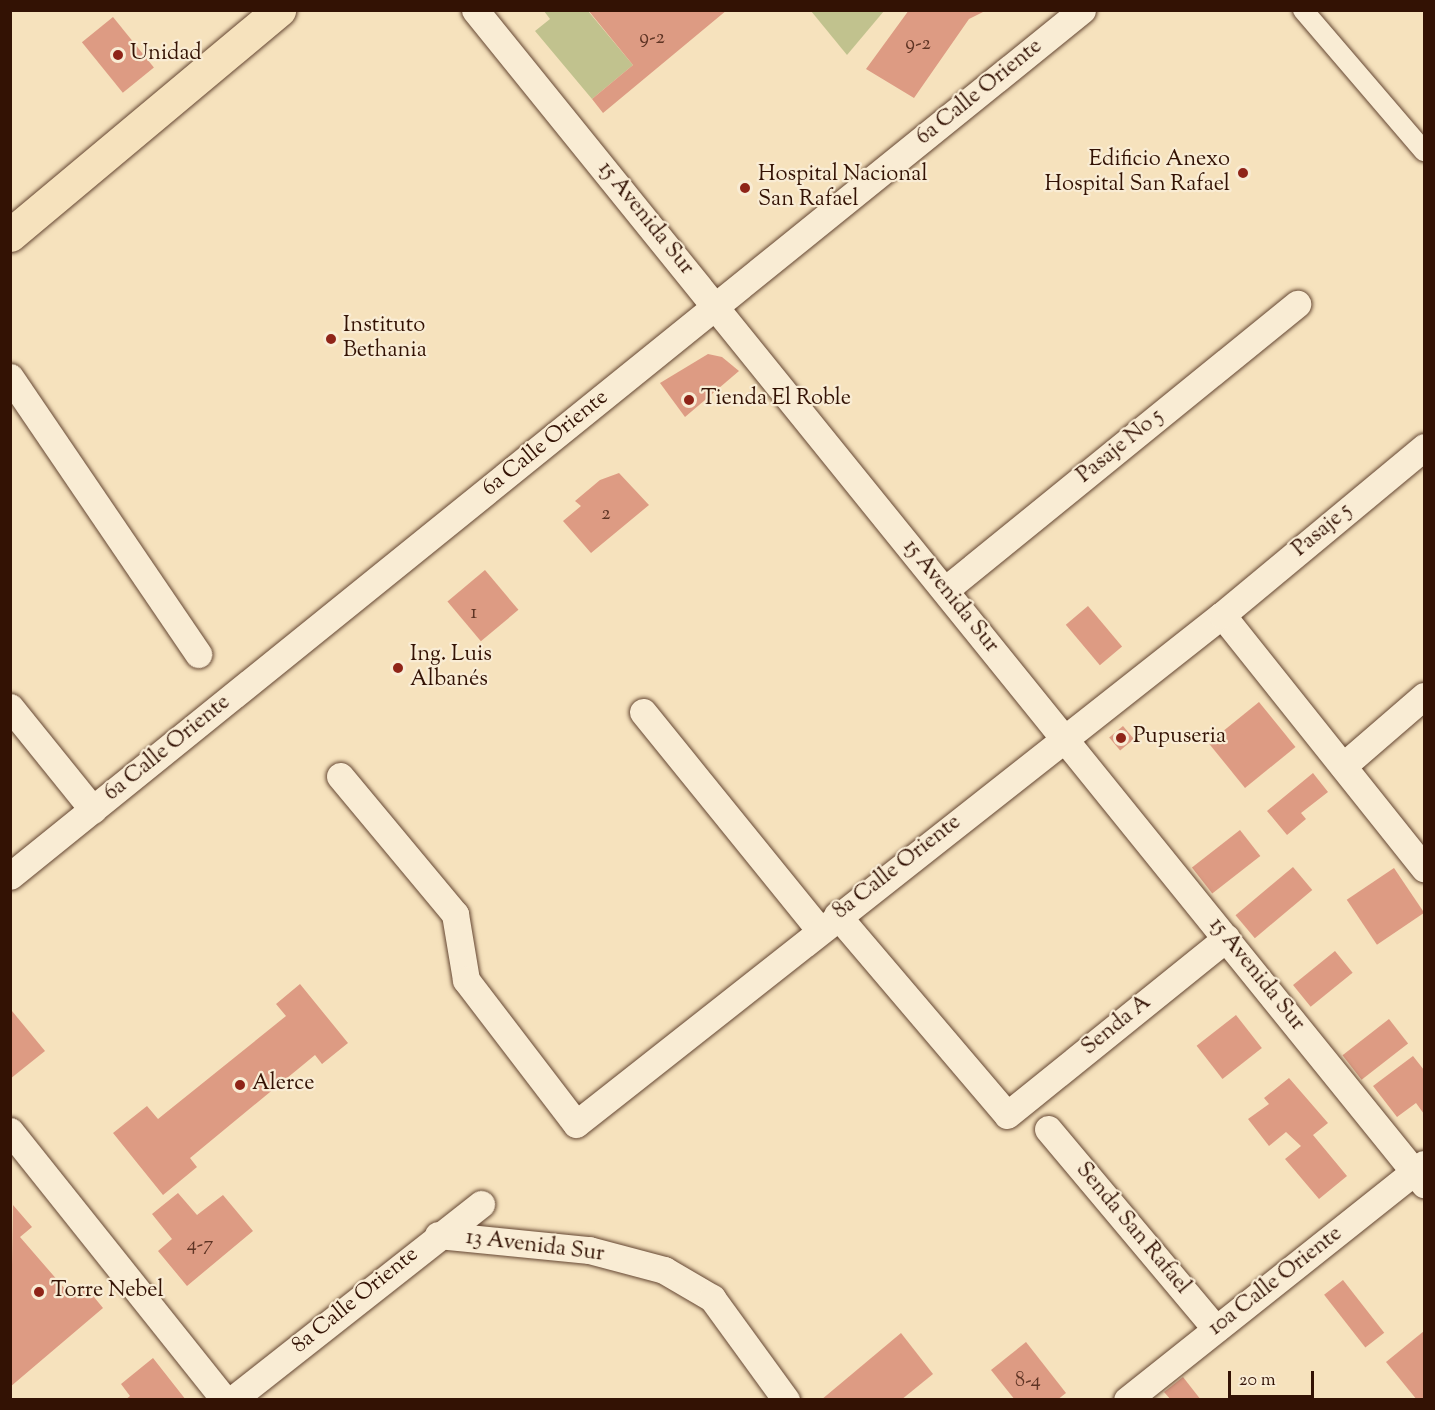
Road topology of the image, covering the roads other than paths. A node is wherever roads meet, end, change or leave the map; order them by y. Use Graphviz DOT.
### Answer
graph roads {
  1 [pos="279,10"];
  2 [pos="475,10"];
  3 [pos="1082,10"];
  4 [pos="1303,10"];
  5 [pos="1425,151"];
  6 [pos="10,235"];
  7 [pos="1298,304"];
  8 [pos="716,307"];
  9 [pos="10,377"];
  10 [pos="1425,447"];
  11 [pos="945,590"];
  12 [pos="1222,615"];
  13 [pos="198,654"];
  14 [pos="1425,696"];
  15 [pos="10,707"];
  16 [pos="643,712"];
  17 [pos="1066,740"];
  18 [pos="1343,766"];
  19 [pos="340,776"];
  20 [pos="93,810"];
  21 [pos="1425,868"];
  22 [pos="10,876"];
  23 [pos="828,922"];
  24 [pos="1226,938"];
  25 [pos="1048,1129"];
  26 [pos="10,1131"];
  27 [pos="1421,1173"];
  28 [pos="481,1204"];
  29 [pos="438,1234"];
  30 [pos="1216,1329"];
  31 [pos="1145,1394"];
  32 [pos="225,1400"];
  33 [pos="232,1400"];
  34 [pos="786,1400"];
  1 -- 6 [label="main road"];
  2 -- 8 [label="street, 15 Avenida Sur"];
  3 -- 8 [label="street, 6a Calle Oriente"];
  4 -- 5 [label="street"];
  7 -- 11 [label="street, Pasaje No 5"];
  8 -- 11 [label="street, 15 Avenida Sur"];
  8 -- 20 [label="street, 6a Calle Oriente"];
  9 -- 13 [label="street"];
  10 -- 12 [label="street, Pasaje 5"];
  11 -- 17 [label="street, 15 Avenida Sur"];
  12 -- 17 [label="street, 8a Calle Oriente"];
  12 -- 18 [label="street"];
  14 -- 18 [label="street"];
  15 -- 20 [label="street"];
  16 -- 23 [label="street"];
  17 -- 23 [label="street, 8a Calle Oriente"];
  17 -- 24 [label="street, 15 Avenida Sur"];
  18 -- 21 [label="street"];
  19 -- 23 [label="street, 8a Calle Oriente"];
  20 -- 22 [label="street, 6a Calle Oriente"];
  23 -- 24 [label="street, Senda A"];
  24 -- 27 [label="street, 15 Avenida Sur"];
  25 -- 30 [label="street, Senda San Rafael"];
  26 -- 32 [label="street"];
  27 -- 30 [label="street, 10a Calle Oriente"];
  28 -- 29 [label="street, 8a Calle Oriente"];
  29 -- 33 [label="street, 8a Calle Oriente"];
  29 -- 34 [label="street, 13 Avenida Sur"];
  30 -- 31 [label="street, 10a Calle Oriente"];
}
